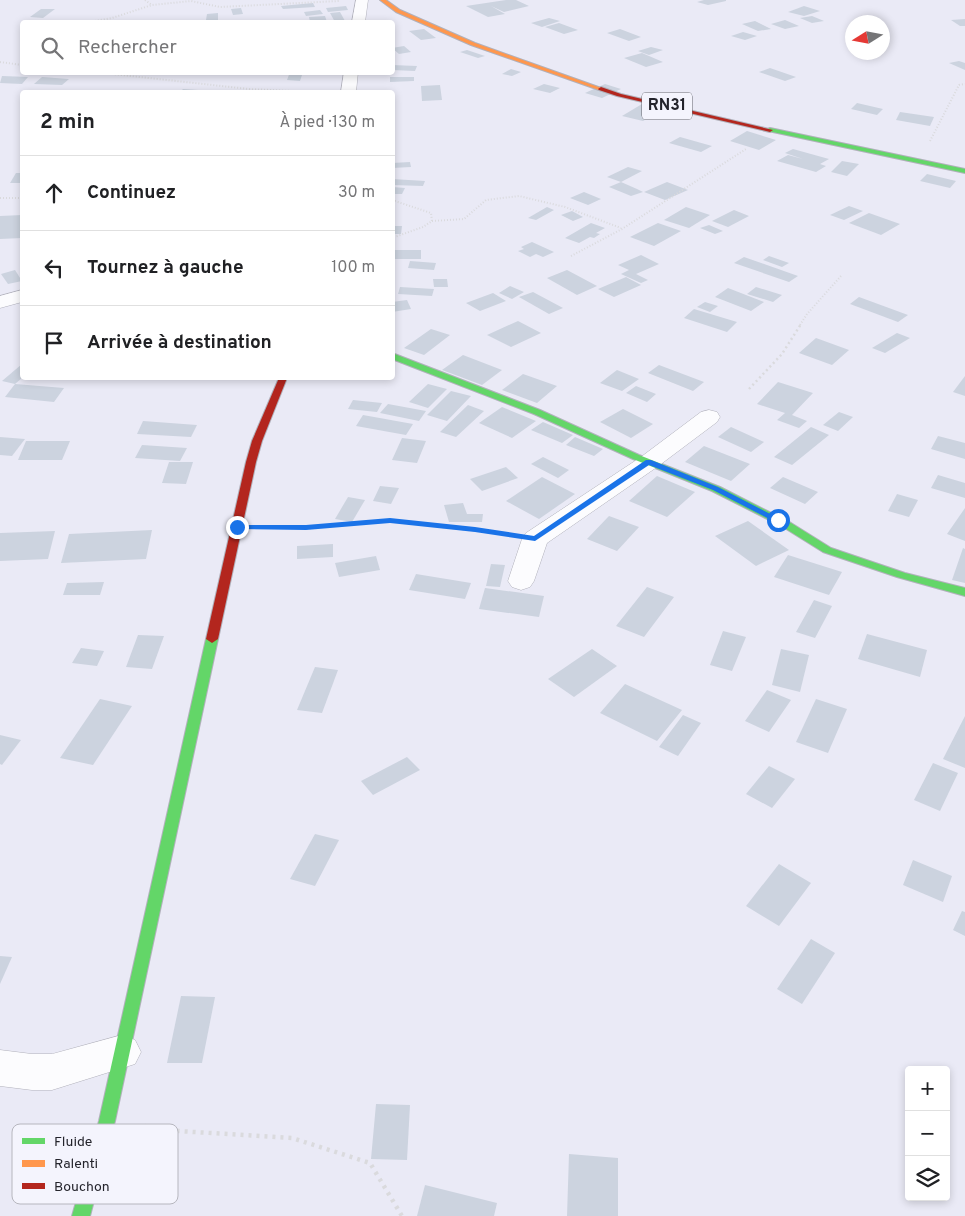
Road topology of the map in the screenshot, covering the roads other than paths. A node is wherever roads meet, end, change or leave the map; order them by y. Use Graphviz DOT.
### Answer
graph roads {
  1 [pos="362,0"];
  2 [pos="383,0"];
  3 [pos="359,20"];
  4 [pos="351,75"];
  5 [pos="349,90"];
  6 [pos="965,171"];
  7 [pos="20,297"];
  8 [pos="0,302"];
  9 [pos="395,357"];
  10 [pos="283,380"];
  11 [pos="710,417"];
  12 [pos="649,462"];
  13 [pos="521,581"];
  14 [pos="965,592"];
  15 [pos="122,1052"];
  16 [pos="0,1068"];
  17 [pos="106,1124"];
  1 -- 3 [label="street"];
  2 -- 6 [label="street, RN31"];
  4 -- 5 [label="street"];
  7 -- 8 [label="street"];
  9 -- 12 [label="street"];
  10 -- 15 [label="street"];
  11 -- 12 [label="street"];
  12 -- 13 [label="street"];
  12 -- 14 [label="street"];
  15 -- 16 [label="street"];
  15 -- 17 [label="street"];
}
